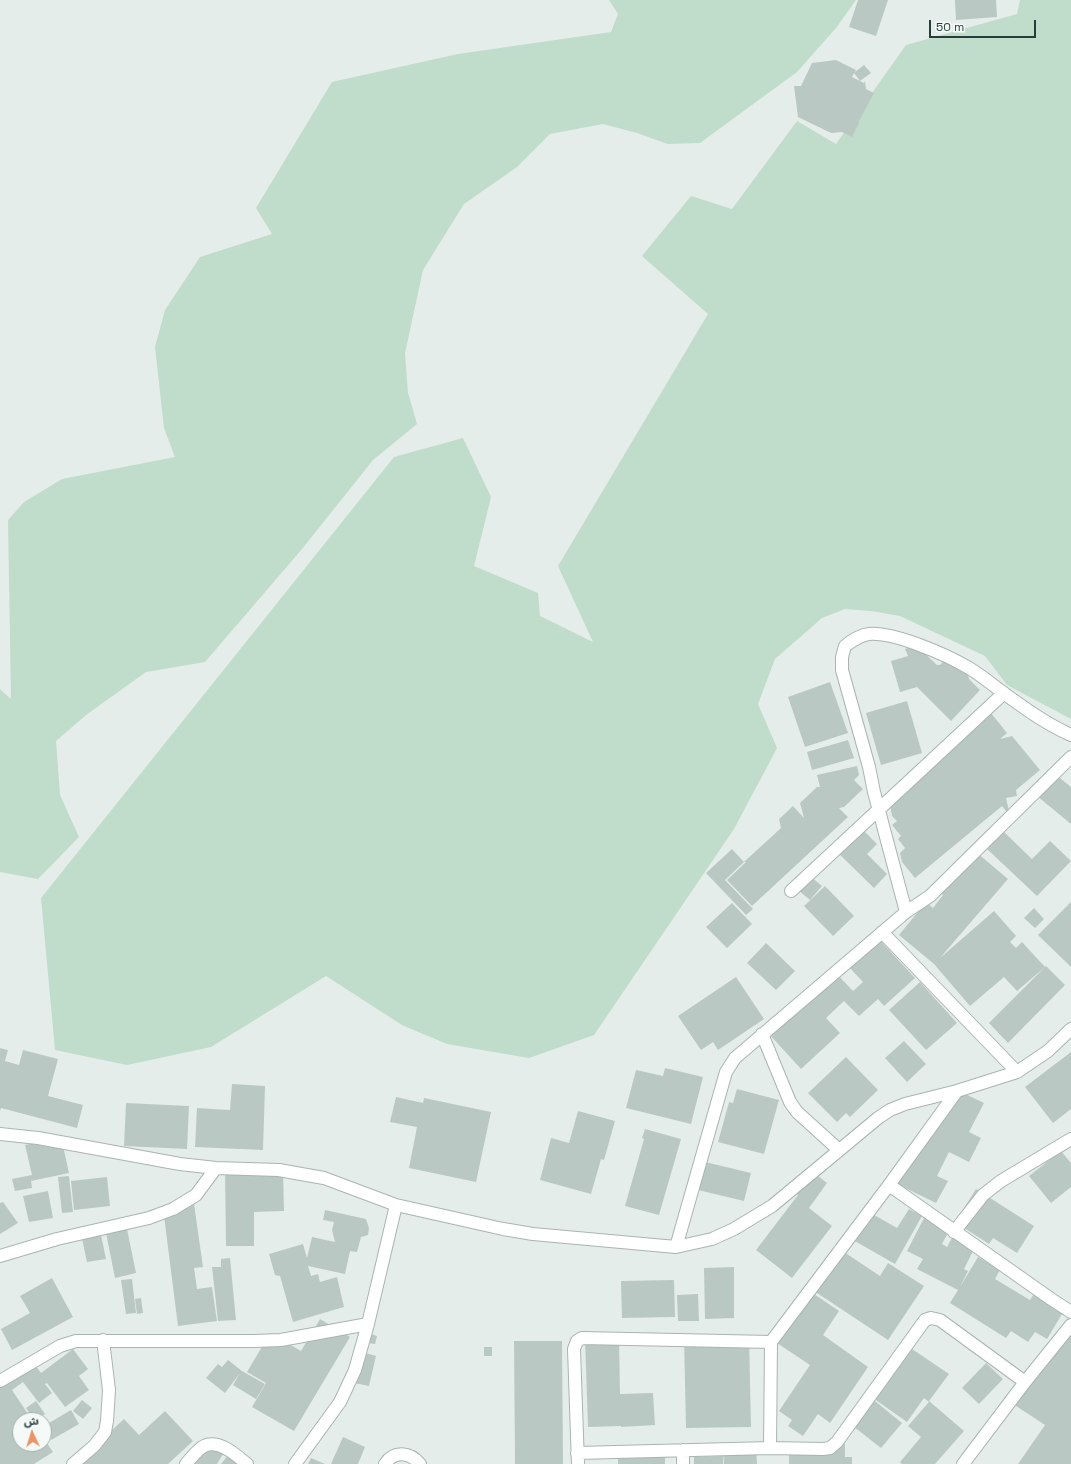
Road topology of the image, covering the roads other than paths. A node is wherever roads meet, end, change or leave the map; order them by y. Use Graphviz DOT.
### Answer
graph roads {
  1 [pos="1004,693"];
  2 [pos="1071,735"];
  3 [pos="1071,757"];
  4 [pos="879,811"];
  5 [pos="791,891"];
  6 [pos="906,912"];
  7 [pos="882,932"];
  8 [pos="1071,1029"];
  9 [pos="762,1034"];
  10 [pos="1017,1072"];
  11 [pos="957,1091"];
  12 [pos="0,1134"];
  13 [pos="1071,1139"];
  14 [pos="839,1150"];
  15 [pos="216,1168"];
  16 [pos="889,1185"];
  17 [pos="396,1205"];
  18 [pos="954,1232"];
  19 [pos="676,1247"];
  20 [pos="0,1256"];
  21 [pos="1071,1312"];
  22 [pos="368,1324"];
  23 [pos="1071,1325"];
  24 [pos="103,1340"];
  25 [pos="772,1342"];
  26 [pos="0,1381"];
  27 [pos="1025,1382"];
  28 [pos="770,1448"];
  29 [pos="683,1450"];
  30 [pos="578,1459"];
  31 [pos="73,1464"];
  32 [pos="186,1464"];
  33 [pos="247,1464"];
  34 [pos="295,1464"];
  35 [pos="385,1464"];
  36 [pos="420,1464"];
  37 [pos="684,1464"];
  38 [pos="963,1464"];
  1 -- 2 [label="street"];
  1 -- 4 [label="street"];
  1 -- 4 [label="street"];
  3 -- 6 [label="street"];
  4 -- 5 [label="street"];
  4 -- 6 [label="street"];
  6 -- 7 [label="street"];
  7 -- 9 [label="street"];
  7 -- 10 [label="street"];
  8 -- 10 [label="street"];
  9 -- 14 [label="street"];
  9 -- 19 [label="street"];
  10 -- 11 [label="street"];
  11 -- 14 [label="street"];
  11 -- 16 [label="street"];
  12 -- 15 [label="street"];
  13 -- 18 [label="street"];
  14 -- 19 [label="street"];
  15 -- 17 [label="street"];
  15 -- 20 [label="street"];
  16 -- 18 [label="street"];
  16 -- 25 [label="street"];
  17 -- 19 [label="street"];
  17 -- 22 [label="street"];
  18 -- 21 [label="street"];
  22 -- 24 [label="street"];
  22 -- 34 [label="street"];
  23 -- 27 [label="street"];
  24 -- 26 [label="street"];
  24 -- 31 [label="street"];
  25 -- 28 [label="street"];
  25 -- 30 [label="street"];
  27 -- 28 [label="street"];
  27 -- 38 [label="street"];
  28 -- 29 [label="street"];
  29 -- 30 [label="street"];
  29 -- 37 [label="street"];
  32 -- 33 [label="street"];
  35 -- 36 [label="street"];
}
